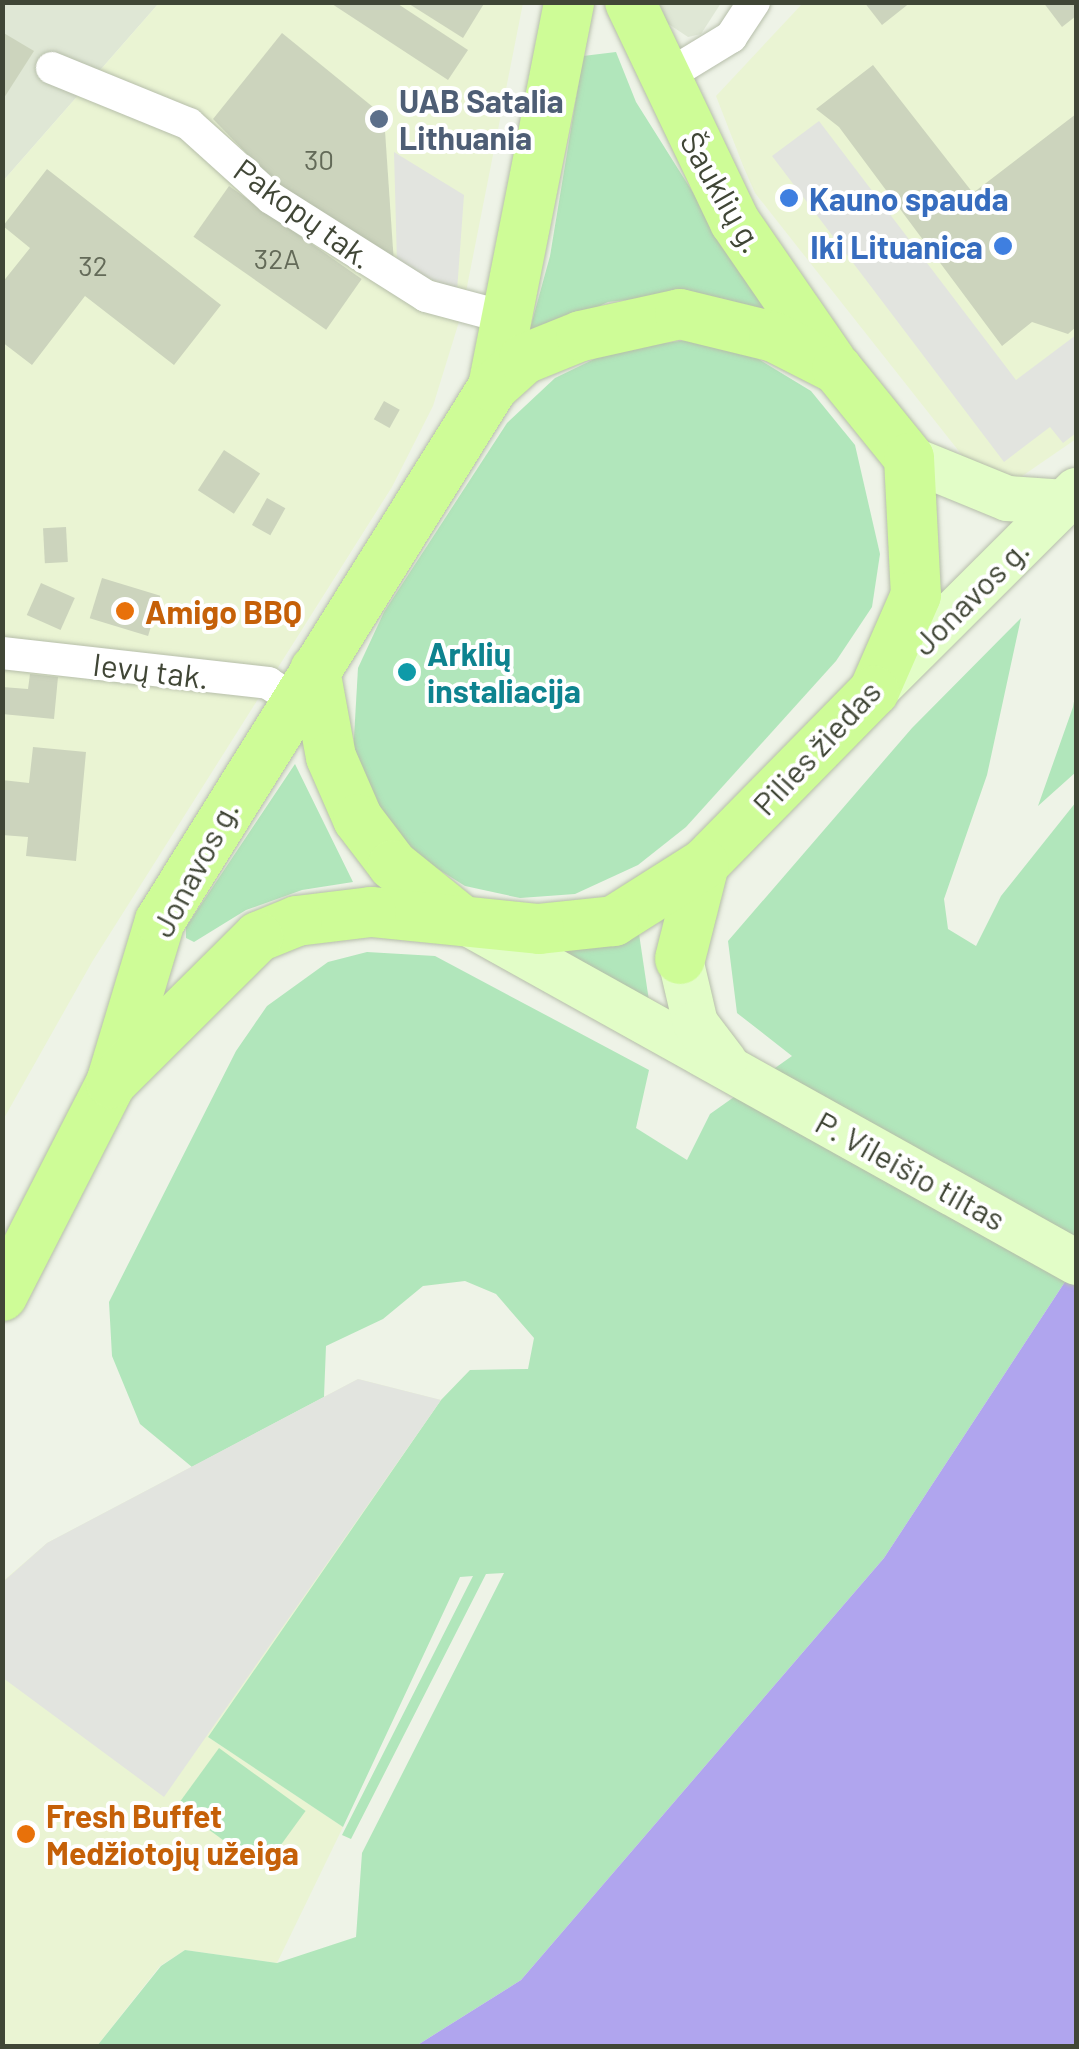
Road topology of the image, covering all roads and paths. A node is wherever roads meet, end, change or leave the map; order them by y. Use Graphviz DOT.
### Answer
graph roads {
  1 [pos="630,2"];
  2 [pos="754,2"];
  3 [pos="569,6"];
  4 [pos="52,68"];
  5 [pos="662,79"];
  6 [pos="508,318"];
  7 [pos="837,370"];
  8 [pos="493,387"];
  9 [pos="909,458"];
  10 [pos="1071,496"];
  11 [pos="2,653"];
  12 [pos="305,685"];
  13 [pos="874,691"];
  14 [pos="704,864"];
  15 [pos="460,919"];
  16 [pos="680,959"];
  17 [pos="737,1072"];
  18 [pos="111,1083"];
  19 [pos="1076,1262"];
  20 [pos="2,1296"];
  1 -- 5 [label="main road, Šauklių g."];
  2 -- 5 [label="street"];
  3 -- 6 [label="main road"];
  4 -- 6 [label="street, Pakopų tak."];
  5 -- 7 [label="main road, Šauklių g."];
  6 -- 8 [label="main road"];
  7 -- 8 [label="main road"];
  7 -- 9 [label="main road"];
  8 -- 12 [label="main road"];
  9 -- 10 [label="main road, Jonavos g."];
  9 -- 13 [label="main road, Pilies žiedas"];
  10 -- 13 [label="main road, Jonavos g."];
  11 -- 12 [label="street, Ievų tak."];
  12 -- 15 [label="main road"];
  12 -- 18 [label="main road, Jonavos g."];
  13 -- 14 [label="main road, Pilies žiedas"];
  14 -- 15 [label="main road, Pilies žiedas"];
  14 -- 16 [label="main road"];
  15 -- 17 [label="main road, P. Vileišio tiltas"];
  15 -- 18 [label="main road, Jonavos g."];
  16 -- 17 [label="main road"];
  17 -- 19 [label="main road, P. Vileišio tiltas"];
  18 -- 20 [label="main road, Jonavos g."];
}
